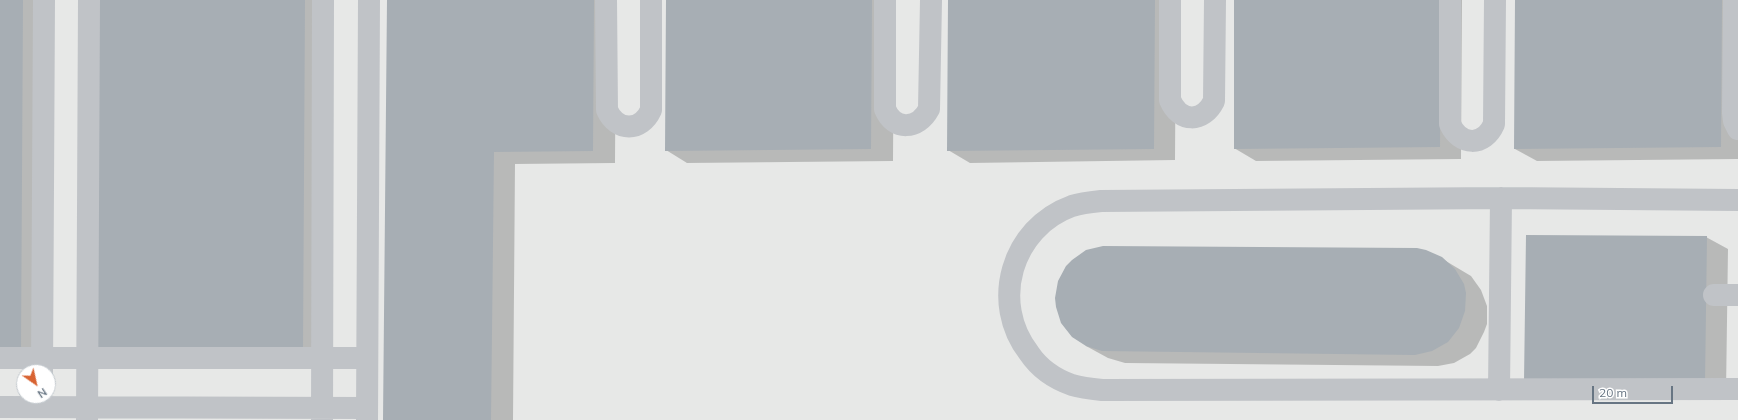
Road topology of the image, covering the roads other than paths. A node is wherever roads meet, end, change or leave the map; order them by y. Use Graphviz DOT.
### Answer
graph roads {
  1 [pos="44,0"];
  2 [pos="89,0"];
  3 [pos="323,0"];
  4 [pos="369,0"];
  5 [pos="606,0"];
  6 [pos="651,0"];
  7 [pos="885,0"];
  8 [pos="931,0"];
  9 [pos="1170,0"];
  10 [pos="1215,0"];
  11 [pos="1450,0"];
  12 [pos="1495,0"];
  13 [pos="1734,0"];
  14 [pos="1738,129"];
  15 [pos="1501,198"];
  16 [pos="1738,200"];
  17 [pos="1714,295"];
  18 [pos="1738,295"];
  19 [pos="322,357"];
  20 [pos="0,358"];
  21 [pos="88,358"];
  22 [pos="367,358"];
  23 [pos="36,364"];
  24 [pos="42,364"];
  25 [pos="49,364"];
  26 [pos="1738,389"];
  27 [pos="1499,390"];
  28 [pos="0,407"];
  29 [pos="42,408"];
  30 [pos="87,414"];
  31 [pos="322,414"];
  32 [pos="367,414"];
  1 -- 24 [label="lane"];
  2 -- 21 [label="lane"];
  3 -- 19 [label="lane"];
  4 -- 22 [label="lane"];
  5 -- 6 [label="lane"];
  7 -- 8 [label="lane"];
  9 -- 10 [label="lane"];
  11 -- 12 [label="lane"];
  13 -- 14 [label="lane"];
  15 -- 16 [label="lane"];
  15 -- 27 [label="lane"];
  15 -- 27 [label="lane"];
  17 -- 18 [label="lane"];
  19 -- 21 [label="lane"];
  19 -- 22 [label="lane"];
  19 -- 31 [label="lane"];
  20 -- 23 [label="lane"];
  21 -- 25 [label="lane"];
  21 -- 30 [label="lane"];
  22 -- 32 [label="lane"];
  26 -- 27 [label="lane"];
  28 -- 29 [label="lane"];
  29 -- 30 [label="lane"];
  30 -- 31 [label="lane"];
  31 -- 32 [label="lane"];
}
